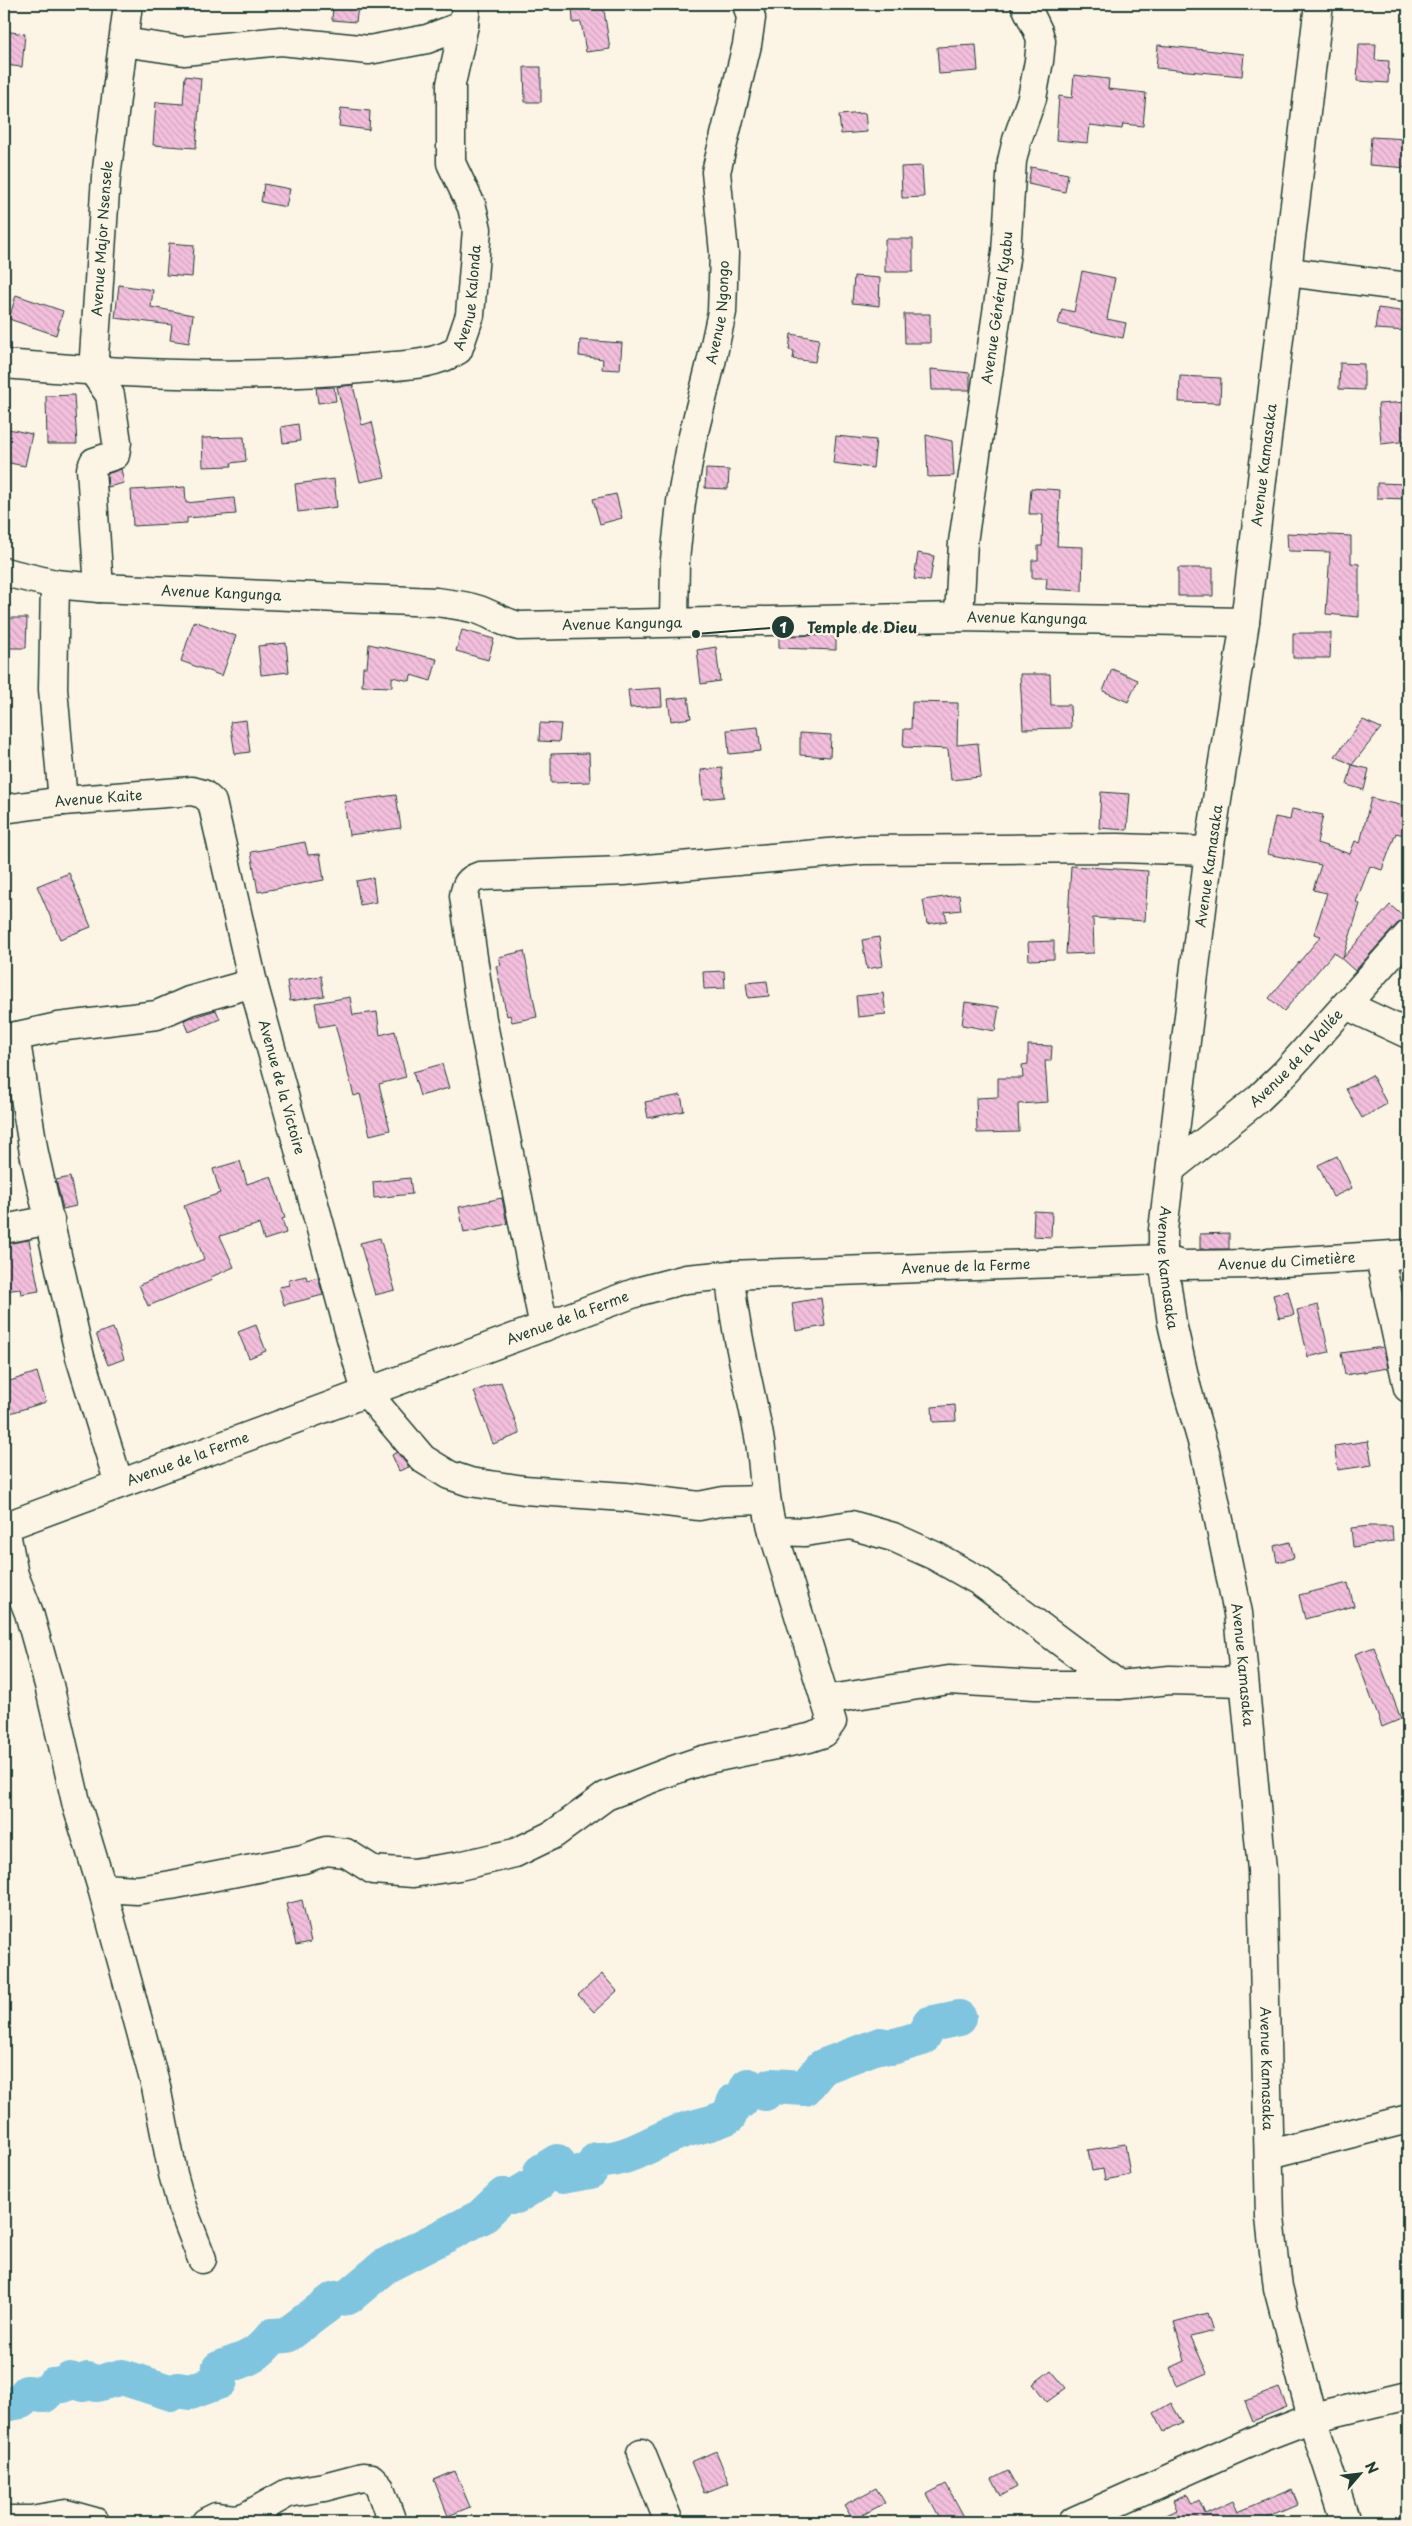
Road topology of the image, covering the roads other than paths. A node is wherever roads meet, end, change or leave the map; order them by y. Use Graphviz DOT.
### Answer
graph roads {
  1 [pos="128,4"];
  2 [pos="747,4"];
  3 [pos="1025,4"];
  4 [pos="1319,4"];
  5 [pos="465,14"];
  6 [pos="124,42"];
  7 [pos="1288,272"];
  8 [pos="1408,287"];
  9 [pos="4,364"];
  10 [pos="93,372"];
  11 [pos="4,572"];
  12 [pos="55,584"];
  13 [pos="99,588"];
  14 [pos="959,617"];
  15 [pos="674,622"];
  16 [pos="1245,622"];
  17 [pos="192,792"];
  18 [pos="63,801"];
  19 [pos="4,809"];
  20 [pos="1210,851"];
  21 [pos="1408,935"];
  22 [pos="253,983"];
  23 [pos="1346,1005"];
  24 [pos="1408,1034"];
  25 [pos="10,1038"];
  26 [pos="1172,1168"];
  27 [pos="50,1220"];
  28 [pos="4,1229"];
  29 [pos="1408,1254"];
  30 [pos="1380,1258"];
  31 [pos="1163,1259"];
  32 [pos="730,1275"];
  33 [pos="544,1328"];
  34 [pos="1408,1388"];
  35 [pos="366,1392"];
  36 [pos="119,1484"];
  37 [pos="766,1500"];
  38 [pos="5,1527"];
  39 [pos="773,1531"];
  40 [pos="1243,1682"];
  41 [pos="1119,1685"];
  42 [pos="825,1700"];
  43 [pos="102,1888"];
  44 [pos="1408,2119"];
  45 [pos="1270,2154"];
  46 [pos="202,2259"];
  47 [pos="1408,2395"];
  48 [pos="1312,2418"];
  49 [pos="641,2454"];
  50 [pos="4,2520"];
  51 [pos="237,2521"];
  52 [pos="1080,2521"];
  53 [pos="95,2522"];
  54 [pos="206,2522"];
  55 [pos="392,2522"];
  56 [pos="669,2522"];
  57 [pos="1346,2522"];
  1 -- 6 [label="street, Avenue Major Nsensele"];
  2 -- 15 [label="street, Avenue Ngongo"];
  3 -- 14 [label="street, Avenue Général Kyabu"];
  4 -- 7 [label="street, Avenue Kamasaka"];
  5 -- 6 [label="street"];
  5 -- 10 [label="street, Avenue Kalonda"];
  6 -- 10 [label="street, Avenue Major Nsensele"];
  7 -- 8 [label="street"];
  7 -- 16 [label="street, Avenue Kamasaka"];
  9 -- 10 [label="street, Avenue Kalonda"];
  10 -- 13 [label="street"];
  11 -- 12 [label="street, Avenue Kangunga"];
  12 -- 13 [label="street, Avenue Kangunga"];
  12 -- 18 [label="street"];
  13 -- 15 [label="street, Avenue Kangunga"];
  14 -- 15 [label="street, Avenue Kangunga"];
  14 -- 16 [label="street, Avenue Kangunga"];
  16 -- 20 [label="street, Avenue Kamasaka"];
  17 -- 18 [label="street, Avenue Kaite"];
  17 -- 22 [label="street, Avenue de la Victoire"];
  18 -- 19 [label="street, Avenue Kaite"];
  20 -- 26 [label="street, Avenue Kamasaka"];
  20 -- 33 [label="street"];
  21 -- 23 [label="street, Avenue de la Vallée"];
  22 -- 25 [label="street"];
  22 -- 35 [label="street, Avenue de la Victoire"];
  23 -- 24 [label="street"];
  23 -- 26 [label="street, Avenue de la Vallée"];
  25 -- 27 [label="street"];
  26 -- 31 [label="street, Avenue Kamasaka"];
  27 -- 28 [label="street"];
  27 -- 36 [label="street"];
  29 -- 30 [label="street, Avenue du Cimetière"];
  30 -- 31 [label="street, Avenue du Cimetière"];
  30 -- 34 [label="street"];
  31 -- 32 [label="street, Avenue de la Ferme"];
  31 -- 40 [label="street, Avenue Kamasaka"];
  32 -- 33 [label="street, Avenue de la Ferme"];
  32 -- 37 [label="street"];
  33 -- 35 [label="street, Avenue de la Ferme"];
  35 -- 36 [label="street, Avenue de la Ferme"];
  35 -- 37 [label="street"];
  36 -- 38 [label="street, Avenue de la Ferme"];
  37 -- 39 [label="street"];
  38 -- 43 [label="street"];
  39 -- 41 [label="street"];
  39 -- 42 [label="street"];
  40 -- 41 [label="street"];
  40 -- 45 [label="street, Avenue Kamasaka"];
  41 -- 42 [label="street"];
  42 -- 43 [label="street"];
  43 -- 46 [label="street"];
  44 -- 45 [label="street"];
  45 -- 48 [label="street, Avenue Kamasaka"];
  47 -- 48 [label="street"];
  48 -- 52 [label="street"];
  48 -- 57 [label="street, Avenue Kamasaka"];
  49 -- 56 [label="street"];
  50 -- 53 [label="street"];
  51 -- 54 [label="street"];
  51 -- 55 [label="street"];
}
